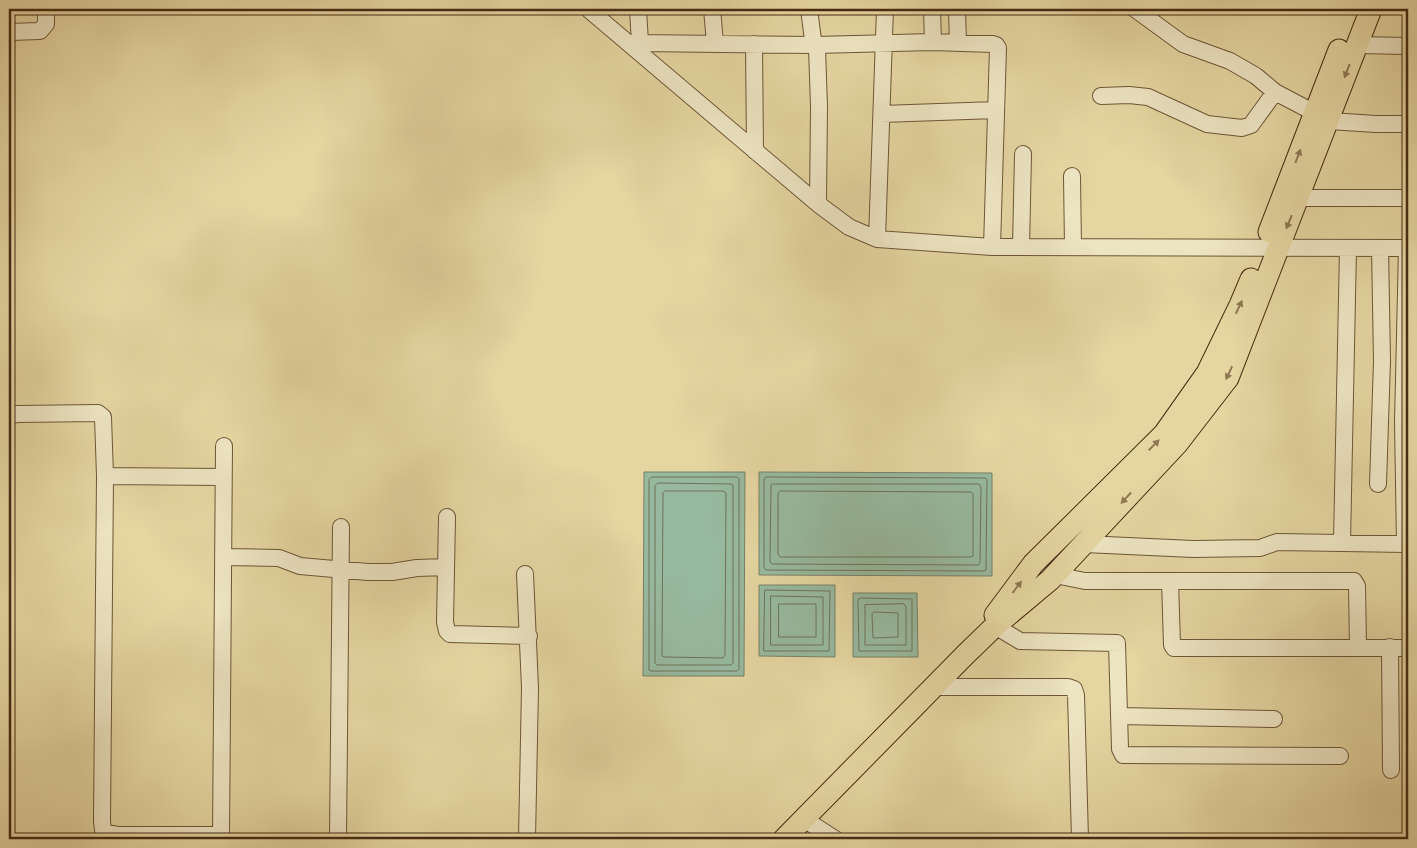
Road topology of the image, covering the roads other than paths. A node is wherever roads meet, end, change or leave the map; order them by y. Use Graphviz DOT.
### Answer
graph roads {
  1 [pos="46,9"];
  2 [pos="588,9"];
  3 [pos="638,9"];
  4 [pos="712,9"];
  5 [pos="809,9"];
  6 [pos="884,9"];
  7 [pos="932,9"];
  8 [pos="958,9"];
  9 [pos="1135,9"];
  10 [pos="1356,9"];
  11 [pos="1371,9"];
  12 [pos="9,32"];
  13 [pos="933,42"];
  14 [pos="716,43"];
  15 [pos="884,43"];
  16 [pos="958,43"];
  17 [pos="754,44"];
  18 [pos="815,44"];
  19 [pos="1357,45"];
  20 [pos="1408,46"];
  21 [pos="639,47"];
  22 [pos="1276,92"];
  23 [pos="1101,96"];
  24 [pos="996,110"];
  25 [pos="882,114"];
  26 [pos="1322,117"];
  27 [pos="1408,124"];
  28 [pos="755,151"];
  29 [pos="1023,154"];
  30 [pos="1072,176"];
  31 [pos="1298,198"];
  32 [pos="1408,198"];
  33 [pos="818,204"];
  34 [pos="877,239"];
  35 [pos="992,247"];
  36 [pos="1021,247"];
  37 [pos="1073,247"];
  38 [pos="1270,248"];
  39 [pos="1348,248"];
  40 [pos="1380,248"];
  41 [pos="1408,248"];
  42 [pos="9,416"];
  43 [pos="224,446"];
  44 [pos="106,476"];
  45 [pos="223,477"];
  46 [pos="1378,484"];
  47 [pos="447,517"];
  48 [pos="341,527"];
  49 [pos="1342,543"];
  50 [pos="1084,544"];
  51 [pos="1406,544"];
  52 [pos="223,556"];
  53 [pos="446,567"];
  54 [pos="341,570"];
  55 [pos="524,574"];
  56 [pos="1055,575"];
  57 [pos="1170,581"];
  58 [pos="995,626"];
  59 [pos="529,636"];
  60 [pos="1358,647"];
  61 [pos="1390,647"];
  62 [pos="1408,648"];
  63 [pos="966,654"];
  64 [pos="934,687"];
  65 [pos="1119,716"];
  66 [pos="1274,719"];
  67 [pos="1340,756"];
  68 [pos="1391,770"];
  69 [pos="804,819"];
  70 [pos="221,837"];
  71 [pos="338,839"];
  72 [pos="527,839"];
  73 [pos="784,839"];
  74 [pos="835,839"];
  75 [pos="1080,839"];
  1 -- 12 [label="street"];
  2 -- 21 [label="street"];
  3 -- 21 [label="street"];
  4 -- 14 [label="street"];
  5 -- 18 [label="street"];
  6 -- 15 [label="street"];
  7 -- 13 [label="street"];
  8 -- 16 [label="street"];
  9 -- 22 [label="street"];
  10 -- 26 [label="main road"];
  11 -- 19 [label="main road"];
  13 -- 15 [label="street"];
  13 -- 16 [label="street"];
  14 -- 17 [label="street"];
  14 -- 21 [label="street"];
  15 -- 18 [label="street"];
  15 -- 25 [label="street"];
  16 -- 24 [label="street"];
  17 -- 18 [label="street"];
  17 -- 28 [label="street"];
  18 -- 33 [label="street"];
  19 -- 20 [label="street"];
  19 -- 26 [label="main road, one-way"];
  21 -- 28 [label="street"];
  22 -- 23 [label="street"];
  22 -- 26 [label="street"];
  24 -- 25 [label="street"];
  24 -- 35 [label="street"];
  25 -- 34 [label="street"];
  26 -- 27 [label="street"];
  26 -- 31 [label="main road"];
  38 -- 26 [label="main road, one-way"];
  28 -- 33 [label="street"];
  29 -- 36 [label="street"];
  30 -- 37 [label="street"];
  31 -- 32 [label="street"];
  31 -- 38 [label="main road, one-way"];
  33 -- 34 [label="street"];
  34 -- 35 [label="street"];
  35 -- 36 [label="street"];
  36 -- 37 [label="street"];
  37 -- 38 [label="street"];
  38 -- 39 [label="street"];
  38 -- 50 [label="main road, one-way"];
  63 -- 38 [label="main road, one-way"];
  39 -- 40 [label="street"];
  39 -- 49 [label="street"];
  40 -- 41 [label="street"];
  40 -- 46 [label="street"];
  41 -- 51 [label="street"];
  42 -- 44 [label="street"];
  43 -- 45 [label="street"];
  44 -- 45 [label="street"];
  44 -- 70 [label="street"];
  45 -- 52 [label="street"];
  47 -- 53 [label="street"];
  48 -- 54 [label="street"];
  49 -- 50 [label="street"];
  49 -- 51 [label="street"];
  50 -- 56 [label="main road"];
  52 -- 54 [label="street"];
  52 -- 70 [label="street"];
  53 -- 54 [label="street"];
  53 -- 59 [label="street"];
  54 -- 71 [label="street"];
  55 -- 59 [label="street"];
  56 -- 57 [label="street"];
  56 -- 58 [label="main road"];
  57 -- 60 [label="street"];
  57 -- 60 [label="street"];
  58 -- 63 [label="main road"];
  58 -- 65 [label="street"];
  59 -- 72 [label="street"];
  60 -- 61 [label="street"];
  61 -- 62 [label="street"];
  61 -- 68 [label="street"];
  63 -- 64 [label="main road"];
  64 -- 69 [label="main road"];
  64 -- 75 [label="street"];
  65 -- 66 [label="street"];
  65 -- 67 [label="street"];
  69 -- 73 [label="main road"];
  69 -- 74 [label="street"];
}
